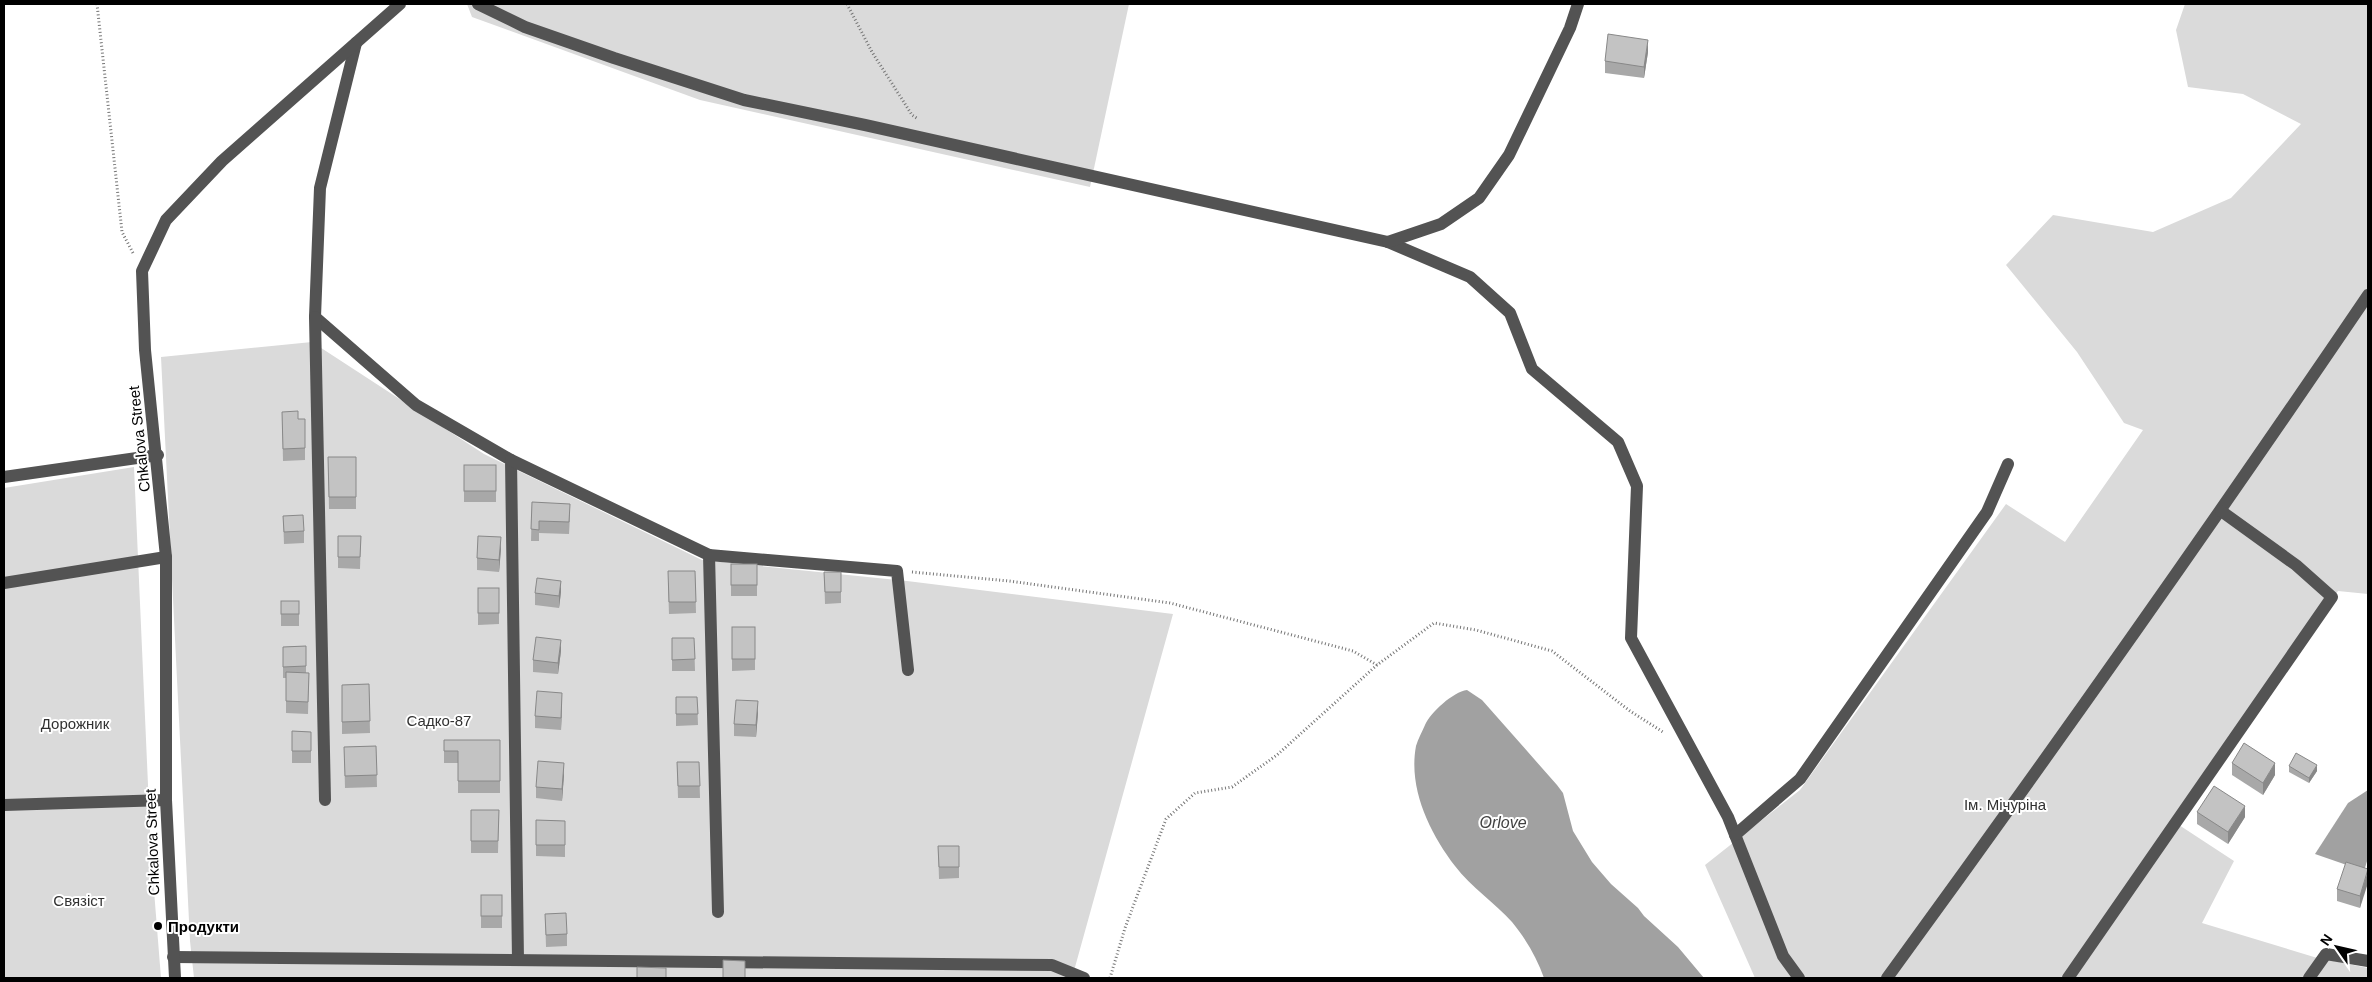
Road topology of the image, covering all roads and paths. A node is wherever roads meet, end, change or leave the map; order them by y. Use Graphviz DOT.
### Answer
graph roads {
  1 [pos="97,4"];
  2 [pos="400,4"];
  3 [pos="478,4"];
  4 [pos="846,4"];
  5 [pos="1578,4"];
  6 [pos="356,42"];
  7 [pos="919,120"];
  8 [pos="1388,242"];
  9 [pos="142,271"];
  10 [pos="2368,295"];
  11 [pos="315,316"];
  12 [pos="158,455"];
  13 [pos="511,460"];
  14 [pos="2008,464"];
  15 [pos="4,478"];
  16 [pos="2221,511"];
  17 [pos="709,555"];
  18 [pos="166,557"];
  19 [pos="897,571"];
  20 [pos="4,583"];
  21 [pos="1377,666"];
  22 [pos="908,670"];
  23 [pos="1669,737"];
  24 [pos="166,800"];
  25 [pos="325,800"];
  26 [pos="4,805"];
  27 [pos="1735,836"];
  28 [pos="718,912"];
  29 [pos="173,957"];
  30 [pos="518,960"];
  31 [pos="2368,961"];
  32 [pos="175,978"];
  33 [pos="1084,978"];
  34 [pos="1110,978"];
  35 [pos="1800,978"];
  36 [pos="1887,978"];
  37 [pos="2068,978"];
  38 [pos="2309,978"];
  1 -- 9 [label="path"];
  2 -- 6 [label="street, Chkalova Street"];
  3 -- 8 [label="street"];
  4 -- 7 [label="path"];
  5 -- 8 [label="street"];
  6 -- 9 [label="street, Chkalova Street"];
  6 -- 11 [label="street"];
  8 -- 27 [label="street"];
  9 -- 12 [label="street, Chkalova Street"];
  10 -- 16 [label="street"];
  11 -- 13 [label="street"];
  11 -- 25 [label="street"];
  12 -- 15 [label="street"];
  12 -- 18 [label="street, Chkalova Street"];
  13 -- 17 [label="street"];
  13 -- 30 [label="street"];
  14 -- 27 [label="street"];
  16 -- 36 [label="street"];
  16 -- 37 [label="street"];
  17 -- 19 [label="street"];
  17 -- 28 [label="street"];
  18 -- 20 [label="street"];
  18 -- 24 [label="street, Chkalova Street"];
  19 -- 21 [label="path"];
  19 -- 22 [label="street"];
  21 -- 23 [label="path"];
  21 -- 34 [label="path"];
  24 -- 26 [label="street"];
  24 -- 29 [label="street, Chkalova Street"];
  27 -- 35 [label="street"];
  29 -- 30 [label="street"];
  29 -- 32 [label="street, Chkalova Street"];
  30 -- 33 [label="street"];
  31 -- 38 [label="street"];
}
